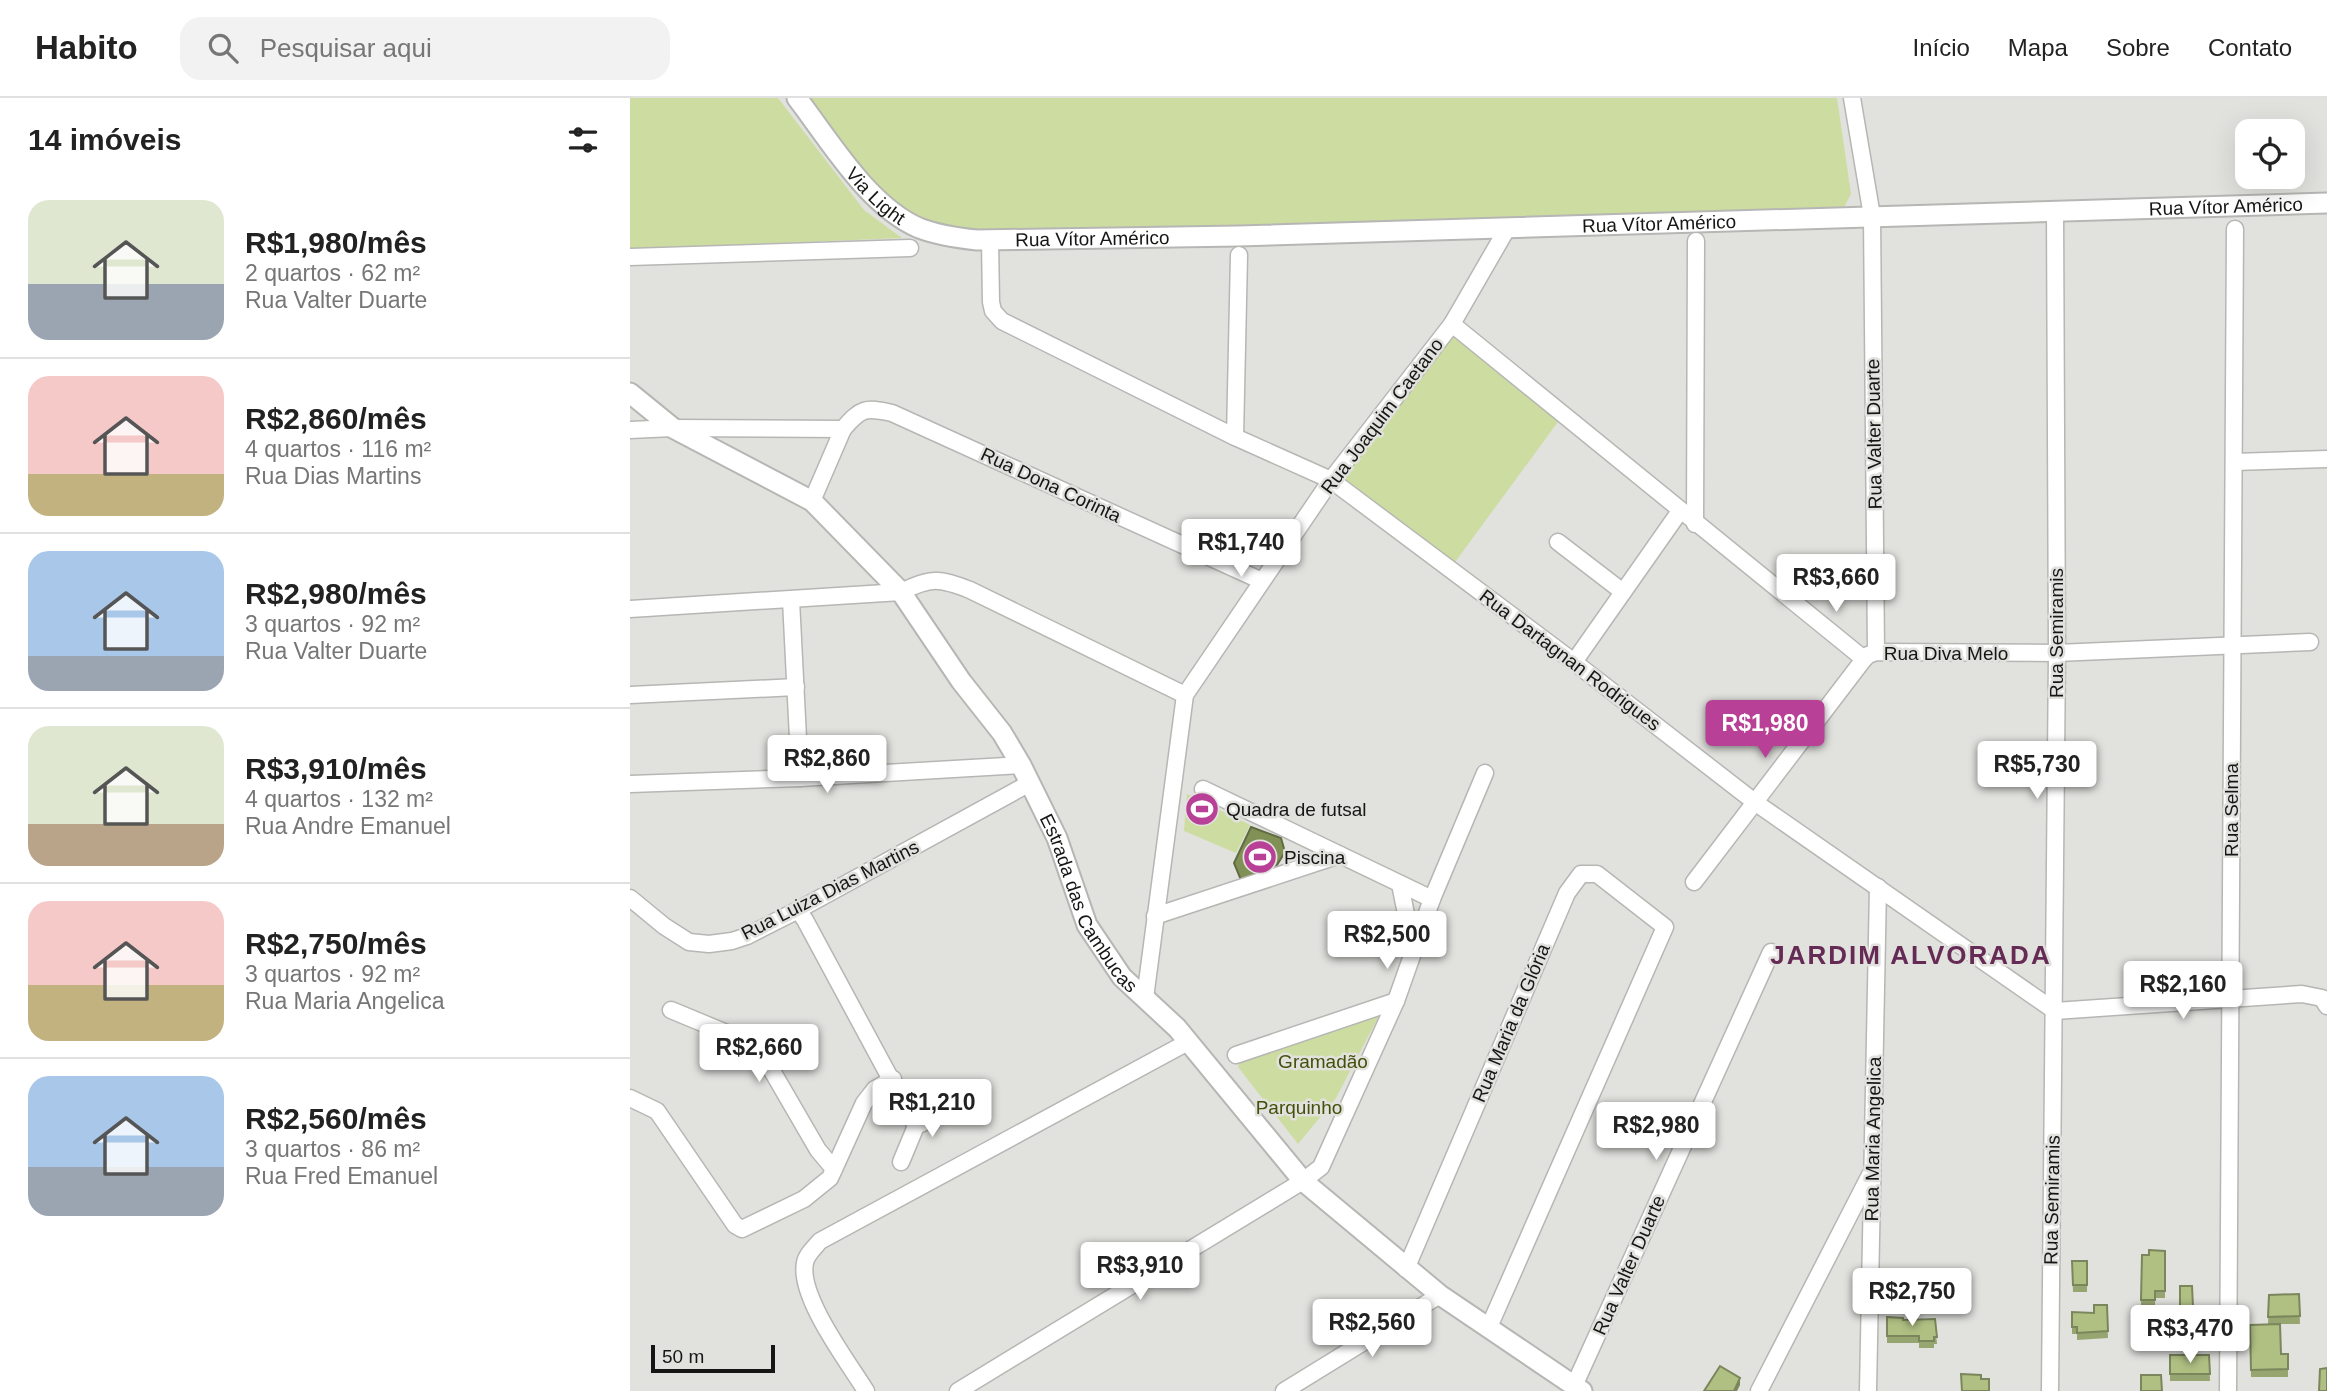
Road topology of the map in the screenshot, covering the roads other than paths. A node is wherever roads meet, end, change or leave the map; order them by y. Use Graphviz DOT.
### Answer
graph roads {
  1 [pos="797,98"];
  2 [pos="1852,98"];
  3 [pos="2327,203"];
  4 [pos="2054,211"];
  5 [pos="1872,216"];
  6 [pos="1508,228"];
  7 [pos="2235,229"];
  8 [pos="990,240"];
  9 [pos="1696,241"];
  10 [pos="910,248"];
  11 [pos="1239,255"];
  12 [pos="630,257"];
  13 [pos="1452,324"];
  14 [pos="630,393"];
  15 [pos="673,428"];
  16 [pos="844,429"];
  17 [pos="630,430"];
  18 [pos="1234,437"];
  19 [pos="2327,459"];
  20 [pos="2234,462"];
  21 [pos="1331,480"];
  22 [pos="813,501"];
  23 [pos="1680,511"];
  24 [pos="1695,524"];
  25 [pos="1558,542"];
  26 [pos="1262,581"];
  27 [pos="901,592"];
  28 [pos="1623,592"];
  29 [pos="791,600"];
  30 [pos="630,609"];
  31 [pos="2310,642"];
  32 [pos="2232,646"];
  33 [pos="2057,653"];
  34 [pos="1870,655"];
  35 [pos="1574,662"];
  36 [pos="796,687"];
  37 [pos="630,695"];
  38 [pos="1185,695"];
  39 [pos="1021,765"];
  40 [pos="1485,773"];
  41 [pos="800,778"];
  42 [pos="1031,783"];
  43 [pos="630,784"];
  44 [pos="1203,789"];
  45 [pos="1756,803"];
  46 [pos="1340,855"];
  47 [pos="1694,882"];
  48 [pos="1400,884"];
  49 [pos="1878,887"];
  50 [pos="630,898"];
  51 [pos="1432,899"];
  52 [pos="798,910"];
  53 [pos="1155,916"];
  54 [pos="1413,951"];
  55 [pos="1771,952"];
  56 [pos="1144,998"];
  57 [pos="2231,1000"];
  58 [pos="1396,1002"];
  59 [pos="2327,1006"];
  60 [pos="671,1010"];
  61 [pos="2054,1011"];
  62 [pos="1188,1042"];
  63 [pos="1236,1055"];
  64 [pos="893,1079"];
  65 [pos="630,1098"];
  66 [pos="955,1108"];
  67 [pos="916,1126"];
  68 [pos="901,1162"];
  69 [pos="834,1169"];
  70 [pos="1871,1173"];
  71 [pos="1303,1181"];
  72 [pos="1406,1269"];
  73 [pos="1440,1296"];
  74 [pos="1489,1328"];
  75 [pos="1578,1388"];
  76 [pos="866,1391"];
  77 [pos="958,1391"];
  78 [pos="1284,1391"];
  79 [pos="1759,1391"];
  80 [pos="1868,1391"];
  81 [pos="2050,1391"];
  82 [pos="2228,1391"];
  1 -- 8 [label="street, Via Light"];
  2 -- 5 [label="street, Rua Valter Duarte"];
  3 -- 4 [label="street, Rua Vítor Américo"];
  4 -- 5 [label="street, Rua Vítor Américo"];
  4 -- 33 [label="street, Rua Semiramis"];
  5 -- 6 [label="street, Rua Vítor Américo"];
  5 -- 34 [label="street, Rua Valter Duarte"];
  6 -- 8 [label="street, Rua Vítor Américo"];
  6 -- 13 [label="street, Rua Joaquim Caetano"];
  7 -- 20 [label="street, Rua Selma"];
  8 -- 18 [label="street, Rua Dartagnan Rodrigues"];
  9 -- 24 [label="street"];
  10 -- 12 [label="street"];
  11 -- 18 [label="street"];
  13 -- 21 [label="street, Rua Joaquim Caetano"];
  13 -- 23 [label="street, Rua Diva Melo"];
  14 -- 15 [label="street, Estrada das Cambucas"];
  15 -- 16 [label="street"];
  15 -- 17 [label="street"];
  15 -- 22 [label="street, Estrada das Cambucas"];
  16 -- 22 [label="street"];
  16 -- 26 [label="street, Rua Dona Corinta"];
  18 -- 21 [label="street, Rua Dartagnan Rodrigues"];
  19 -- 20 [label="street"];
  20 -- 32 [label="street, Rua Selma"];
  21 -- 26 [label="street, Rua Joaquim Caetano"];
  21 -- 35 [label="street, Rua Dartagnan Rodrigues"];
  22 -- 27 [label="street, Estrada das Cambucas"];
  23 -- 24 [label="street, Rua Diva Melo"];
  23 -- 28 [label="street"];
  24 -- 34 [label="street, Rua Diva Melo"];
  25 -- 28 [label="street"];
  26 -- 38 [label="street, Rua Joaquim Caetano"];
  27 -- 29 [label="street"];
  27 -- 38 [label="street"];
  27 -- 39 [label="street, Estrada das Cambucas"];
  28 -- 35 [label="street"];
  29 -- 30 [label="street"];
  29 -- 36 [label="street"];
  31 -- 32 [label="street, Rua Diva Melo"];
  32 -- 33 [label="street, Rua Diva Melo"];
  32 -- 57 [label="street, Rua Selma"];
  33 -- 34 [label="street, Rua Diva Melo"];
  33 -- 61 [label="street, Rua Semiramis"];
  34 -- 45 [label="street"];
  35 -- 45 [label="street, Rua Dartagnan Rodrigues"];
  36 -- 37 [label="street"];
  36 -- 41 [label="street"];
  38 -- 53 [label="street, Rua Joaquim Caetano"];
  39 -- 41 [label="street"];
  39 -- 42 [label="street, Estrada das Cambucas"];
  40 -- 51 [label="street"];
  41 -- 43 [label="street"];
  42 -- 52 [label="street, Rua Luiza Dias Martins"];
  42 -- 56 [label="street, Estrada das Cambucas"];
  44 -- 46 [label="street"];
  45 -- 47 [label="street"];
  45 -- 49 [label="street, Rua Dartagnan Rodrigues"];
  46 -- 48 [label="street"];
  46 -- 53 [label="street"];
  48 -- 51 [label="street"];
  48 -- 54 [label="street"];
  49 -- 61 [label="street, Rua Dartagnan Rodrigues"];
  49 -- 70 [label="street, Rua Maria Angelica"];
  50 -- 52 [label="street, Rua Luiza Dias Martins"];
  51 -- 54 [label="street"];
  52 -- 64 [label="street"];
  53 -- 56 [label="street, Rua Joaquim Caetano"];
  54 -- 58 [label="street"];
  55 -- 75 [label="street, Rua Valter Duarte"];
  56 -- 62 [label="street, Estrada das Cambucas"];
  57 -- 59 [label="street"];
  57 -- 61 [label="street"];
  57 -- 82 [label="street, Rua Selma"];
  58 -- 63 [label="street"];
  58 -- 71 [label="street"];
  60 -- 69 [label="street"];
  61 -- 81 [label="street, Rua Semiramis"];
  62 -- 71 [label="street, Estrada das Cambucas"];
  62 -- 76 [label="street"];
  64 -- 67 [label="street"];
  64 -- 69 [label="street"];
  65 -- 69 [label="street"];
  66 -- 67 [label="street"];
  67 -- 68 [label="street"];
  70 -- 79 [label="street"];
  70 -- 80 [label="street, Rua Maria Angelica"];
  71 -- 72 [label="street, Estrada das Cambucas"];
  71 -- 77 [label="street"];
  72 -- 73 [label="street, Estrada das Cambucas"];
  72 -- 74 [label="street, Rua Maria da Glória"];
  73 -- 74 [label="street, Estrada das Cambucas"];
  73 -- 78 [label="street"];
  74 -- 75 [label="street, Estrada das Cambucas"];
}
